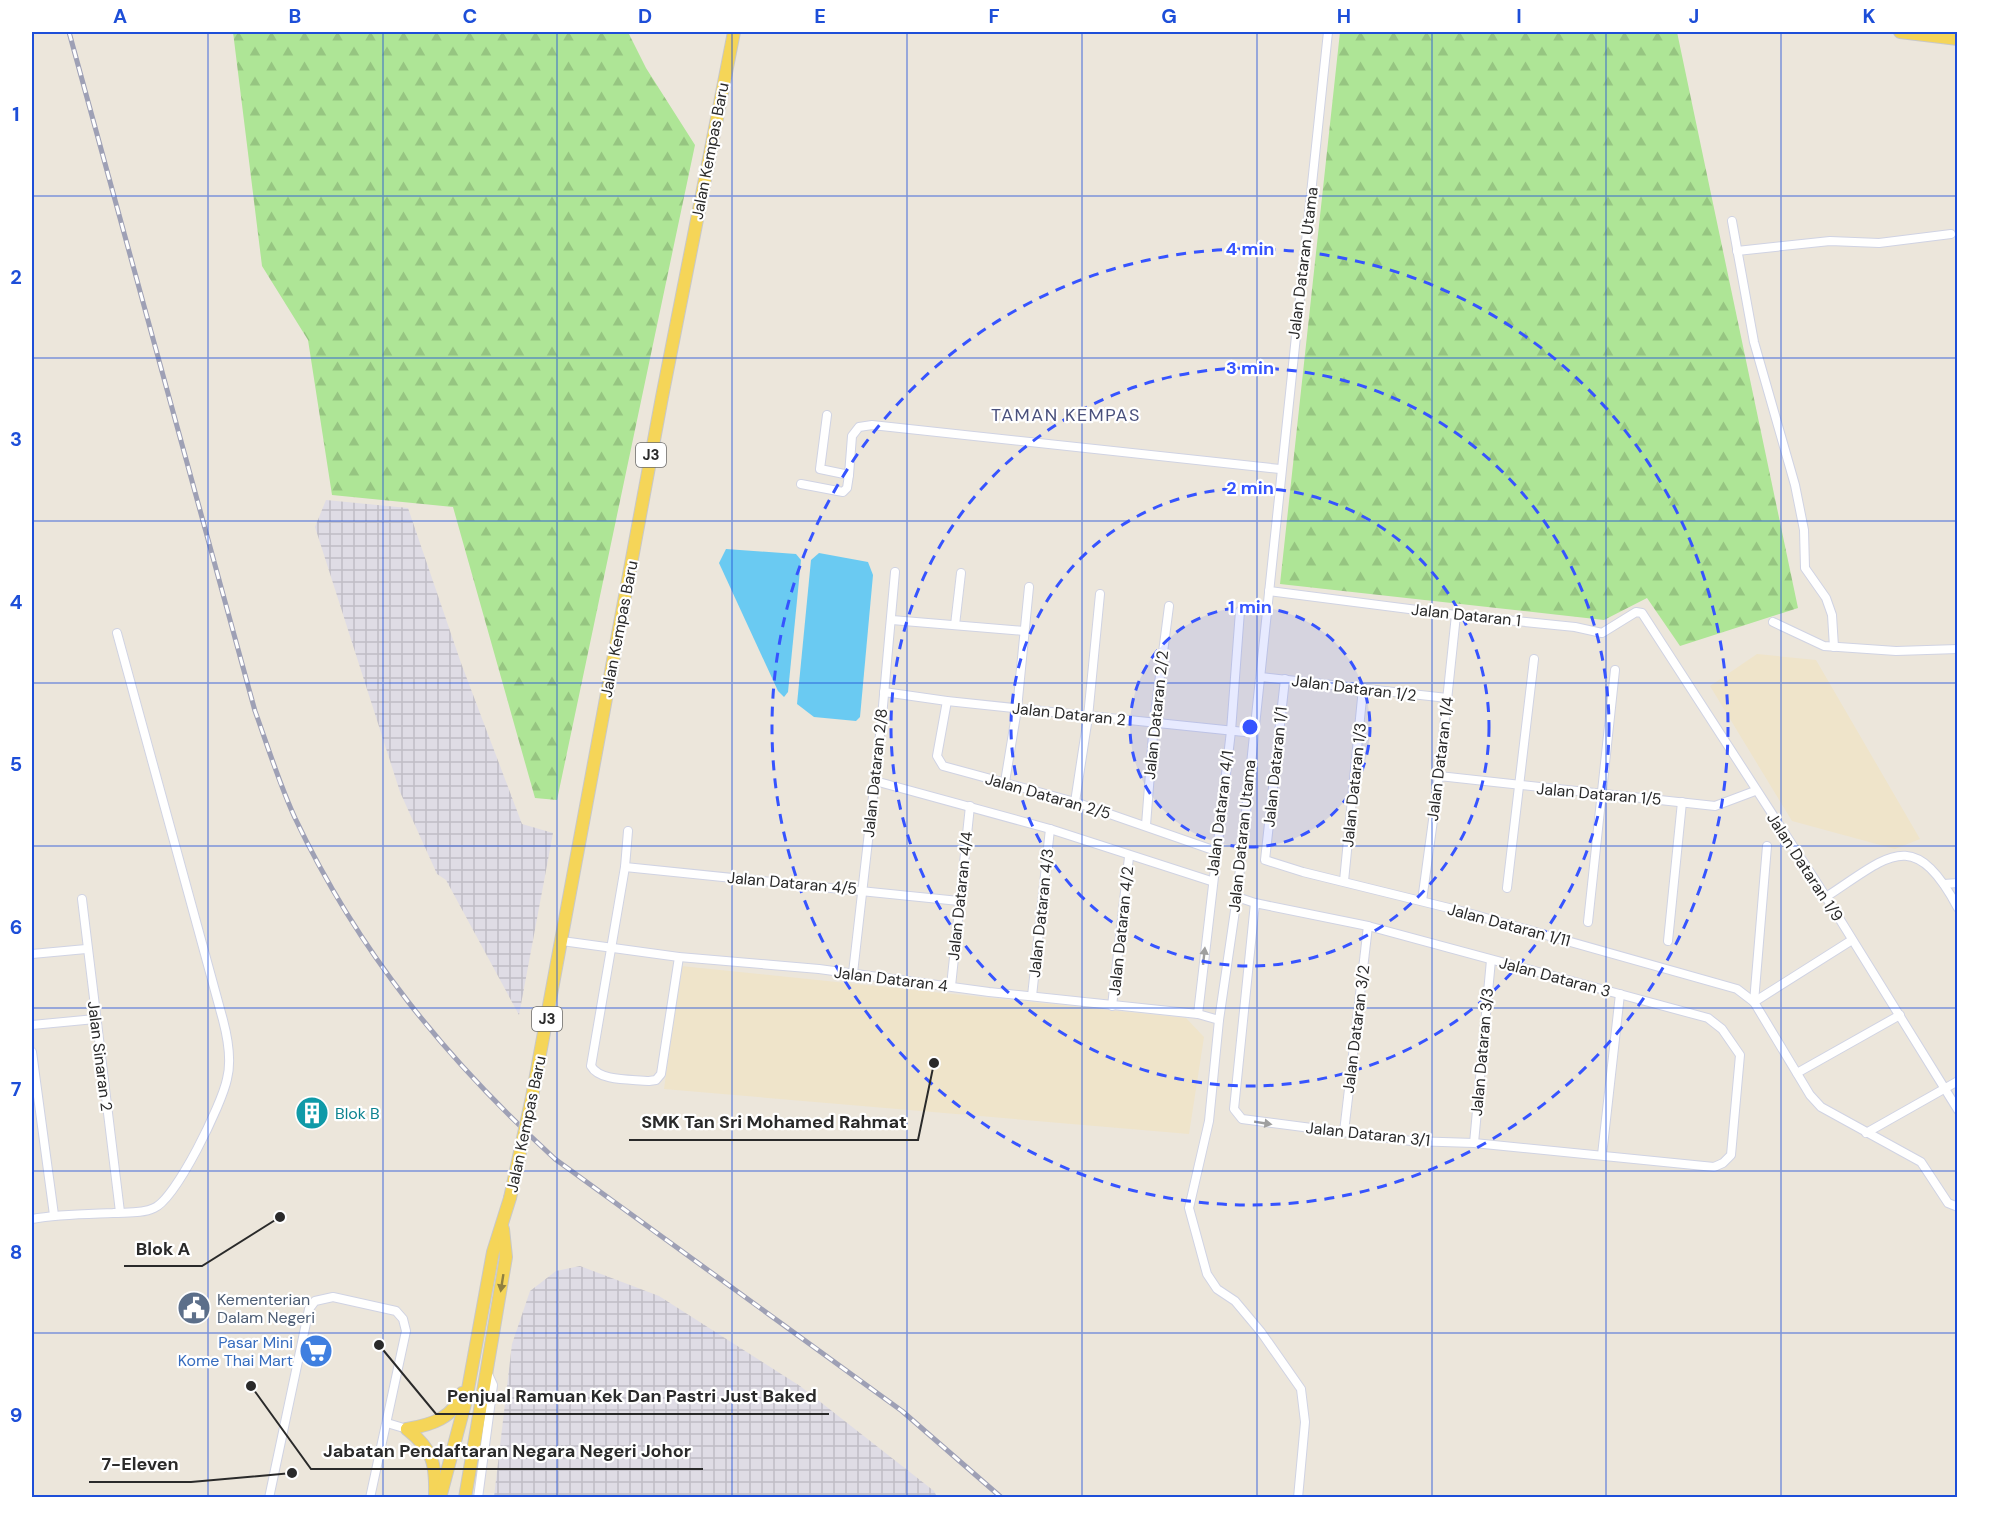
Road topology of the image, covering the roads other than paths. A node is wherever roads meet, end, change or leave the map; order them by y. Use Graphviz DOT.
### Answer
graph roads {
  1 [pos="734,32"];
  2 [pos="1328,32"];
  3 [pos="1900,32"];
  4 [pos="1958,39"];
  5 [pos="1732,221"];
  6 [pos="1951,234"];
  7 [pos="1737,251"];
  8 [pos="827,415"];
  9 [pos="1280,469"];
  10 [pos="849,475"];
  11 [pos="801,484"];
  12 [pos="895,572"];
  13 [pos="961,573"];
  14 [pos="1029,587"];
  15 [pos="1269,591"];
  16 [pos="1100,594"];
  17 [pos="1169,606"];
  18 [pos="1240,611"];
  19 [pos="1456,615"];
  20 [pos="892,620"];
  21 [pos="1773,622"];
  22 [pos="955,625"];
  23 [pos="1652,625"];
  24 [pos="1024,631"];
  25 [pos="117,633"];
  26 [pos="1834,647"];
  27 [pos="1958,649"];
  28 [pos="1534,659"];
  29 [pos="1615,670"];
  30 [pos="1261,677"];
  31 [pos="1284,679"];
  32 [pos="1363,688"];
  33 [pos="884,692"];
  34 [pos="1447,698"];
  35 [pos="947,701"];
  36 [pos="1017,709"];
  37 [pos="1088,717"];
  38 [pos="1154,722"];
  39 [pos="1231,732"];
  40 [pos="1254,733"];
  41 [pos="1439,776"];
  42 [pos="875,781"];
  43 [pos="1005,782"];
  44 [pos="1518,787"];
  45 [pos="1755,791"];
  46 [pos="1600,795"];
  47 [pos="1075,802"];
  48 [pos="1682,802"];
  49 [pos="970,806"];
  50 [pos="1146,825"];
  51 [pos="1050,830"];
  52 [pos="628,831"];
  53 [pos="1767,846"];
  54 [pos="1216,851"];
  55 [pos="1266,855"];
  56 [pos="1129,857"];
  57 [pos="625,867"];
  58 [pos="1211,881"];
  59 [pos="1344,881"];
  60 [pos="1958,883"];
  61 [pos="1944,884"];
  62 [pos="1507,888"];
  63 [pos="863,890"];
  64 [pos="1237,897"];
  65 [pos="1826,897"];
  66 [pos="82,899"];
  67 [pos="959,901"];
  68 [pos="1422,902"];
  69 [pos="1256,903"];
  70 [pos="1958,908"];
  71 [pos="1588,922"];
  72 [pos="1368,926"];
  73 [pos="1852,940"];
  74 [pos="562,941"];
  75 [pos="1668,941"];
  76 [pos="611,948"];
  77 [pos="86,949"];
  78 [pos="32,954"];
  79 [pos="680,957"];
  80 [pos="1491,960"];
  81 [pos="853,974"];
  82 [pos="951,986"];
  83 [pos="1620,994"];
  84 [pos="1032,996"];
  85 [pos="1754,1002"];
  86 [pos="1113,1006"];
  87 [pos="1198,1014"];
  88 [pos="1900,1015"];
  89 [pos="95,1018"];
  90 [pos="1219,1020"];
  91 [pos="32,1025"];
  92 [pos="32,1052"];
  93 [pos="1797,1073"];
  94 [pos="1958,1080"];
  95 [pos="1945,1088"];
  96 [pos="1958,1110"];
  97 [pos="1344,1132"];
  98 [pos="1866,1133"];
  99 [pos="1474,1143"];
  100 [pos="1602,1155"];
  101 [pos="1714,1167"];
  102 [pos="1958,1207"];
  103 [pos="120,1212"];
  104 [pos="54,1215"];
  105 [pos="32,1219"];
  106 [pos="502,1225"];
  107 [pos="479,1337"];
  108 [pos="486,1371"];
  109 [pos="387,1423"];
  110 [pos="407,1429"];
  111 [pos="269,1497"];
  112 [pos="370,1497"];
  113 [pos="435,1497"];
  114 [pos="440,1497"];
  115 [pos="465,1497"];
  116 [pos="478,1497"];
  117 [pos="1298,1497"];
  1 -- 74 [label="main road, Jalan Kempas Baru / J3"];
  2 -- 9 [label="street, Jalan Dataran Utama"];
  3 -- 4 [label="main road"];
  5 -- 7 [label="street"];
  6 -- 7 [label="street"];
  7 -- 26 [label="street"];
  8 -- 10 [label="street"];
  9 -- 10 [label="street"];
  9 -- 15 [label="street, Jalan Dataran Utama"];
  10 -- 11 [label="street"];
  12 -- 20 [label="street, Jalan Dataran 2/8"];
  13 -- 22 [label="street"];
  14 -- 24 [label="street"];
  15 -- 19 [label="street, Jalan Dataran 1"];
  15 -- 30 [label="street, Jalan Dataran Utama"];
  16 -- 37 [label="street"];
  17 -- 38 [label="street, Jalan Dataran 2/2"];
  18 -- 39 [label="street, Jalan Dataran 4/1"];
  19 -- 23 [label="street, Jalan Dataran 1"];
  19 -- 34 [label="street, Jalan Dataran 1/4"];
  20 -- 22 [label="street"];
  20 -- 33 [label="street, Jalan Dataran 2/8"];
  21 -- 26 [label="street"];
  22 -- 24 [label="street"];
  23 -- 45 [label="street, Jalan Dataran 1/9"];
  24 -- 36 [label="street"];
  25 -- 103 [label="street"];
  26 -- 27 [label="street"];
  28 -- 44 [label="street"];
  29 -- 46 [label="street"];
  30 -- 31 [label="street, Jalan Dataran 1/2"];
  30 -- 40 [label="street, Jalan Dataran Utama"];
  31 -- 32 [label="street, Jalan Dataran 1/2"];
  31 -- 55 [label="street, Jalan Dataran 1/1"];
  32 -- 34 [label="street, Jalan Dataran 1/2"];
  32 -- 59 [label="street, Jalan Dataran 1/3"];
  33 -- 35 [label="street, Jalan Dataran 2"];
  33 -- 42 [label="street, Jalan Dataran 2/8"];
  34 -- 41 [label="street, Jalan Dataran 1/4"];
  35 -- 36 [label="street, Jalan Dataran 2"];
  35 -- 43 [label="street, Jalan Dataran 2/5"];
  36 -- 37 [label="street, Jalan Dataran 2"];
  36 -- 43 [label="street"];
  37 -- 38 [label="street, Jalan Dataran 2"];
  37 -- 47 [label="street"];
  38 -- 39 [label="street, Jalan Dataran 2"];
  38 -- 50 [label="street, Jalan Dataran 2/2"];
  39 -- 40 [label="street, Jalan Dataran 2"];
  39 -- 54 [label="street, Jalan Dataran 4/1"];
  40 -- 64 [label="street, Jalan Dataran Utama"];
  41 -- 44 [label="street, Jalan Dataran 1/5"];
  41 -- 68 [label="street, Jalan Dataran 1/4"];
  42 -- 49 [label="street"];
  42 -- 63 [label="street, Jalan Dataran 2/8"];
  43 -- 47 [label="street, Jalan Dataran 2/5"];
  44 -- 46 [label="street, Jalan Dataran 1/5"];
  44 -- 62 [label="street"];
  45 -- 48 [label="street, Jalan Dataran 1/5"];
  45 -- 65 [label="street, Jalan Dataran 1/9"];
  46 -- 48 [label="street, Jalan Dataran 1/5"];
  46 -- 71 [label="street"];
  47 -- 50 [label="street, Jalan Dataran 2/5"];
  48 -- 75 [label="street"];
  49 -- 51 [label="street"];
  49 -- 67 [label="street, Jalan Dataran 4/4"];
  50 -- 54 [label="street, Jalan Dataran 2/5"];
  51 -- 56 [label="street"];
  51 -- 84 [label="street, Jalan Dataran 4/3"];
  52 -- 57 [label="street"];
  53 -- 85 [label="street"];
  54 -- 58 [label="street, Jalan Dataran 4/1"];
  55 -- 59 [label="street, Jalan Dataran 1/11"];
  56 -- 58 [label="street"];
  56 -- 86 [label="street, Jalan Dataran 4/2"];
  57 -- 63 [label="street, Jalan Dataran 4/5"];
  57 -- 76 [label="street"];
  87 -- 58 [label="street, Jalan Dataran 4/1, one-way"];
  59 -- 68 [label="street, Jalan Dataran 1/11"];
  60 -- 61 [label="street"];
  61 -- 65 [label="street"];
  61 -- 70 [label="street"];
  63 -- 67 [label="street, Jalan Dataran 4/5"];
  63 -- 81 [label="street, Jalan Dataran 2/8"];
  64 -- 69 [label="street, Jalan Dataran 3"];
  64 -- 90 [label="street, Jalan Dataran Utama"];
  65 -- 73 [label="street, Jalan Dataran 1/9"];
  66 -- 77 [label="street, Jalan Sinaran 2"];
  67 -- 82 [label="street, Jalan Dataran 4/4"];
  68 -- 85 [label="street, Jalan Dataran 1/11"];
  69 -- 72 [label="street, Jalan Dataran 3"];
  69 -- 97 [label="street, Jalan Dataran 3/1, one-way"];
  72 -- 80 [label="street, Jalan Dataran 3"];
  72 -- 97 [label="street, Jalan Dataran 3/2"];
  73 -- 85 [label="street"];
  73 -- 88 [label="street, Jalan Dataran 1/9"];
  74 -- 76 [label="street, Jalan Dataran 4"];
  74 -- 106 [label="main road, Jalan Kempas Baru / J3, bridge"];
  76 -- 79 [label="street, Jalan Dataran 4"];
  76 -- 79 [label="street"];
  77 -- 78 [label="street"];
  77 -- 89 [label="street, Jalan Sinaran 2"];
  79 -- 81 [label="street, Jalan Dataran 4"];
  80 -- 83 [label="street, Jalan Dataran 3"];
  80 -- 99 [label="street, Jalan Dataran 3/3"];
  81 -- 82 [label="street, Jalan Dataran 4"];
  82 -- 84 [label="street, Jalan Dataran 4"];
  83 -- 100 [label="street"];
  83 -- 101 [label="street, Jalan Dataran 3"];
  84 -- 86 [label="street, Jalan Dataran 4"];
  85 -- 93 [label="street"];
  86 -- 87 [label="street, Jalan Dataran 4"];
  87 -- 90 [label="street, Jalan Dataran 4"];
  88 -- 93 [label="street"];
  88 -- 95 [label="street, Jalan Dataran 1/9"];
  89 -- 91 [label="street"];
  89 -- 103 [label="street, Jalan Sinaran 2"];
  90 -- 117 [label="street, Jalan Dataran Utama"];
  92 -- 104 [label="street"];
  93 -- 98 [label="street"];
  94 -- 95 [label="street"];
  95 -- 96 [label="street, Jalan Dataran 1/9"];
  95 -- 98 [label="street"];
  97 -- 99 [label="street, Jalan Dataran 3/1"];
  98 -- 102 [label="street"];
  99 -- 100 [label="street, Jalan Dataran 3/1"];
  100 -- 101 [label="street, Jalan Dataran 3/1"];
  103 -- 104 [label="street"];
  104 -- 105 [label="street"];
  106 -- 107 [label="main road, Jalan Kempas Baru / J3"];
  106 -- 108 [label="main road, Jalan Kempas Baru / J3, one-way"];
  107 -- 110 [label="main road"];
  107 -- 114 [label="main road, Jalan Kempas Baru / J3"];
  108 -- 115 [label="main road, Jalan Kempas Baru / J3"];
  108 -- 116 [label="street, Jalan Kempas Baru"];
  109 -- 110 [label="street"];
  109 -- 111 [label="street"];
  109 -- 112 [label="street"];
  110 -- 113 [label="main road"];
}
